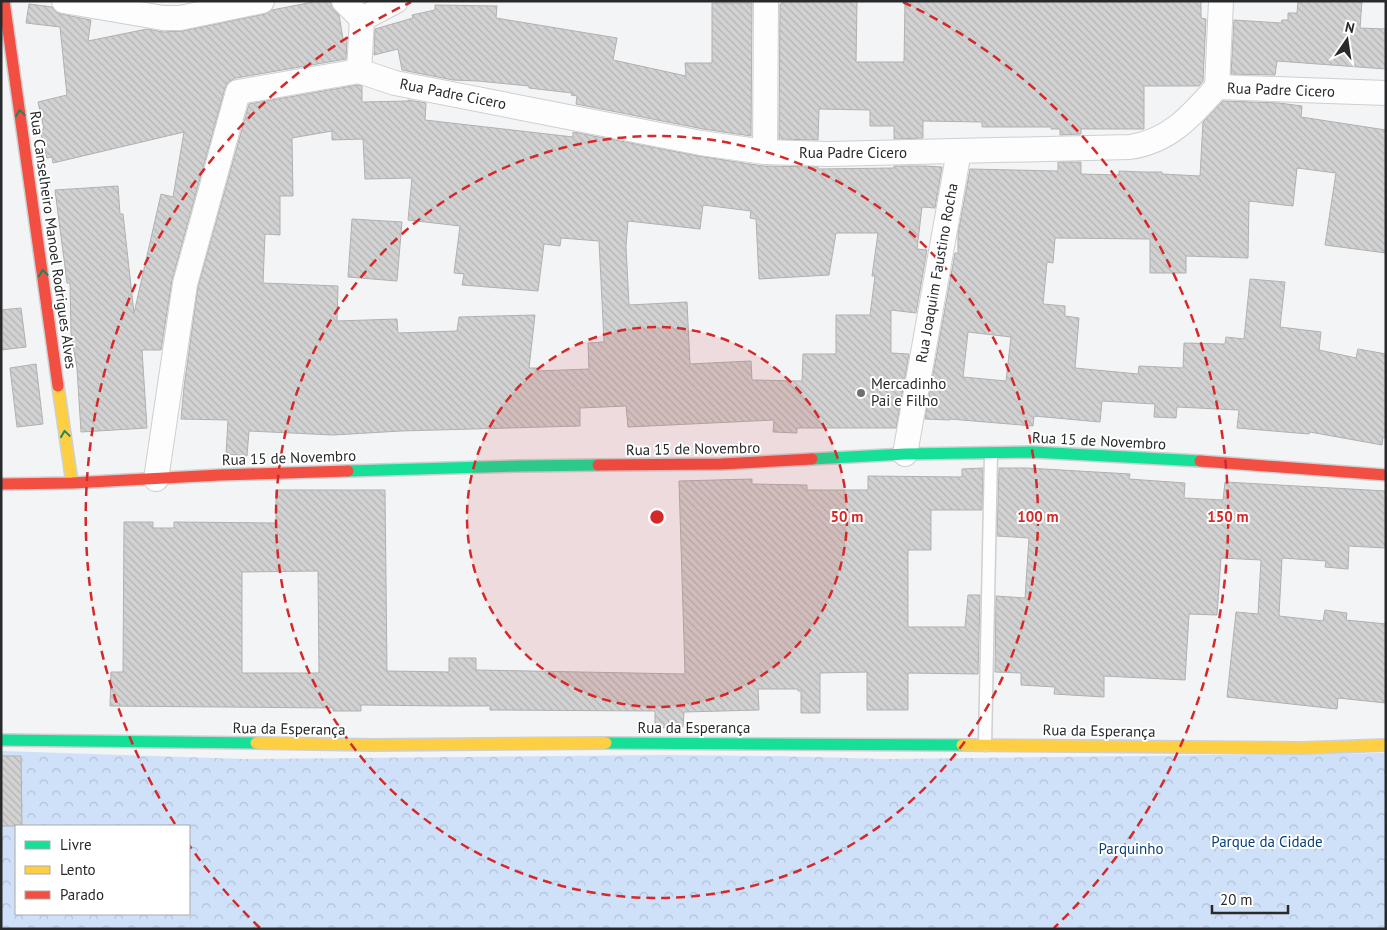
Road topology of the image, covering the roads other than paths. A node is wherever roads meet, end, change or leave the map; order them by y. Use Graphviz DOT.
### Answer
graph roads {
  1 [pos="4,1"];
  2 [pos="64,1"];
  3 [pos="262,1"];
  4 [pos="344,1"];
  5 [pos="396,1"];
  6 [pos="766,1"];
  7 [pos="1221,1"];
  8 [pos="362,19"];
  9 [pos="359,71"];
  10 [pos="1217,88"];
  11 [pos="1386,93"];
  12 [pos="959,151"];
  13 [pos="765,152"];
  14 [pos="905,454"];
  15 [pos="991,454"];
  16 [pos="1386,475"];
  17 [pos="156,479"];
  18 [pos="72,483"];
  19 [pos="1,484"];
  20 [pos="1,740"];
  21 [pos="985,745"];
  22 [pos="1386,745"];
  18 -- 1 [label="main road, Rua Canselheiro Manoel Rodrigues Alves, one-way"];
  2 -- 3 [label="street"];
  4 -- 8 [label="street"];
  5 -- 8 [label="street"];
  6 -- 13 [label="street"];
  7 -- 10 [label="street"];
  8 -- 9 [label="street"];
  9 -- 13 [label="street, Rua Padre Cicero"];
  9 -- 17 [label="street"];
  10 -- 11 [label="street, Rua Padre Cicero"];
  10 -- 12 [label="street, Rua Padre Cicero"];
  12 -- 13 [label="street, Rua Padre Cicero"];
  12 -- 14 [label="street, Rua Joaquim Faustino Rocha"];
  14 -- 15 [label="main road, Rua 15 de Novembro"];
  14 -- 17 [label="main road, Rua 15 de Novembro"];
  15 -- 16 [label="main road, Rua 15 de Novembro"];
  15 -- 21 [label="lane"];
  17 -- 18 [label="main road, Rua 15 de Novembro"];
  18 -- 19 [label="main road, Rua 15 de Novembro"];
  20 -- 21 [label="main road, Rua da Esperança"];
  21 -- 22 [label="main road, Rua da Esperança"];
}
